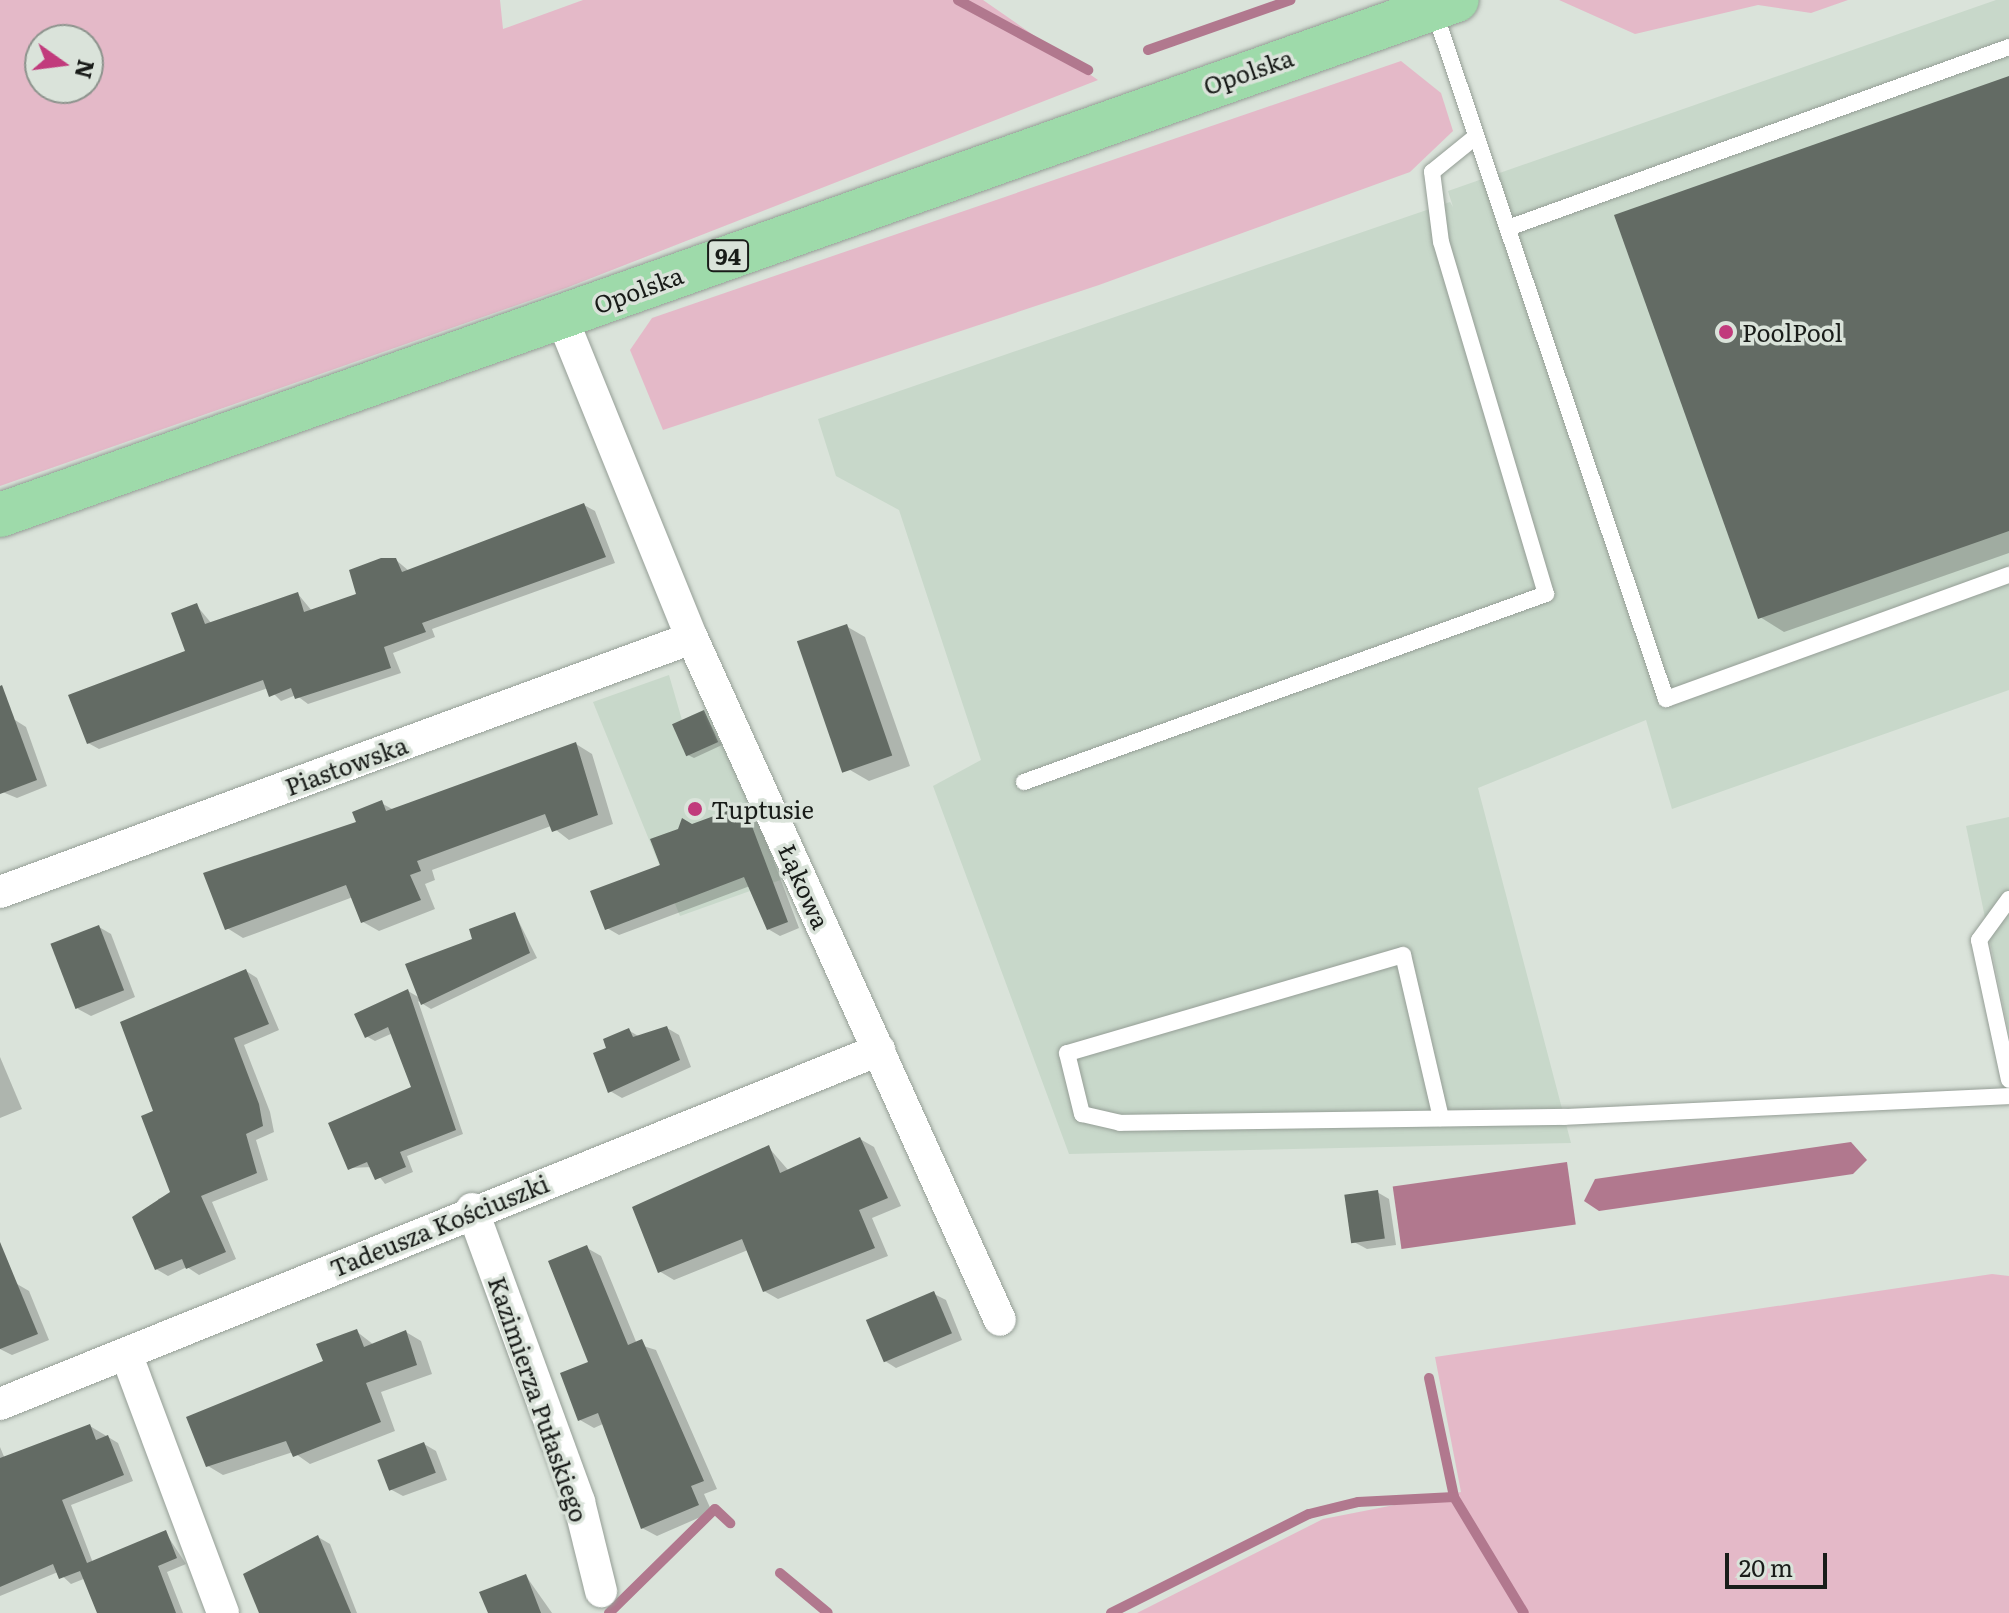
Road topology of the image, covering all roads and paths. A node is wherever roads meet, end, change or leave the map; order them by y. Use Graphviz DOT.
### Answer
graph roads {
  1 [pos="1446,4"];
  2 [pos="2009,47"];
  3 [pos="1474,138"];
  4 [pos="1508,228"];
  5 [pos="561,316"];
  6 [pos="0,515"];
  7 [pos="2009,575"];
  8 [pos="692,638"];
  9 [pos="1024,782"];
  10 [pos="0,892"];
  11 [pos="2009,899"];
  12 [pos="2006,1047"];
  13 [pos="879,1050"];
  14 [pos="2009,1080"];
  15 [pos="2009,1096"];
  16 [pos="1441,1118"];
  17 [pos="472,1209"];
  18 [pos="1000,1320"];
  19 [pos="127,1356"];
  20 [pos="0,1404"];
  21 [pos="601,1591"];
  22 [pos="223,1613"];
  1 -- 3 [label="lane"];
  1 -- 5 [label="main road, Opolska / 94"];
  2 -- 4 [label="lane"];
  3 -- 4 [label="lane"];
  3 -- 9 [label="lane"];
  4 -- 7 [label="lane"];
  5 -- 6 [label="main road, Opolska / 94"];
  5 -- 8 [label="street, Łąkowa"];
  8 -- 10 [label="street, Piastowska"];
  8 -- 13 [label="street, Łąkowa"];
  11 -- 12 [label="lane"];
  12 -- 14 [label="lane"];
  13 -- 17 [label="street, Tadeusza Kościuszki"];
  13 -- 18 [label="street, Łąkowa"];
  15 -- 16 [label="lane"];
  16 -- 16 [label="lane"];
  17 -- 19 [label="street, Tadeusza Kościuszki"];
  17 -- 21 [label="street, Kazimierza Pułaskiego"];
  19 -- 20 [label="street, Tadeusza Kościuszki"];
  19 -- 22 [label="street"];
}
